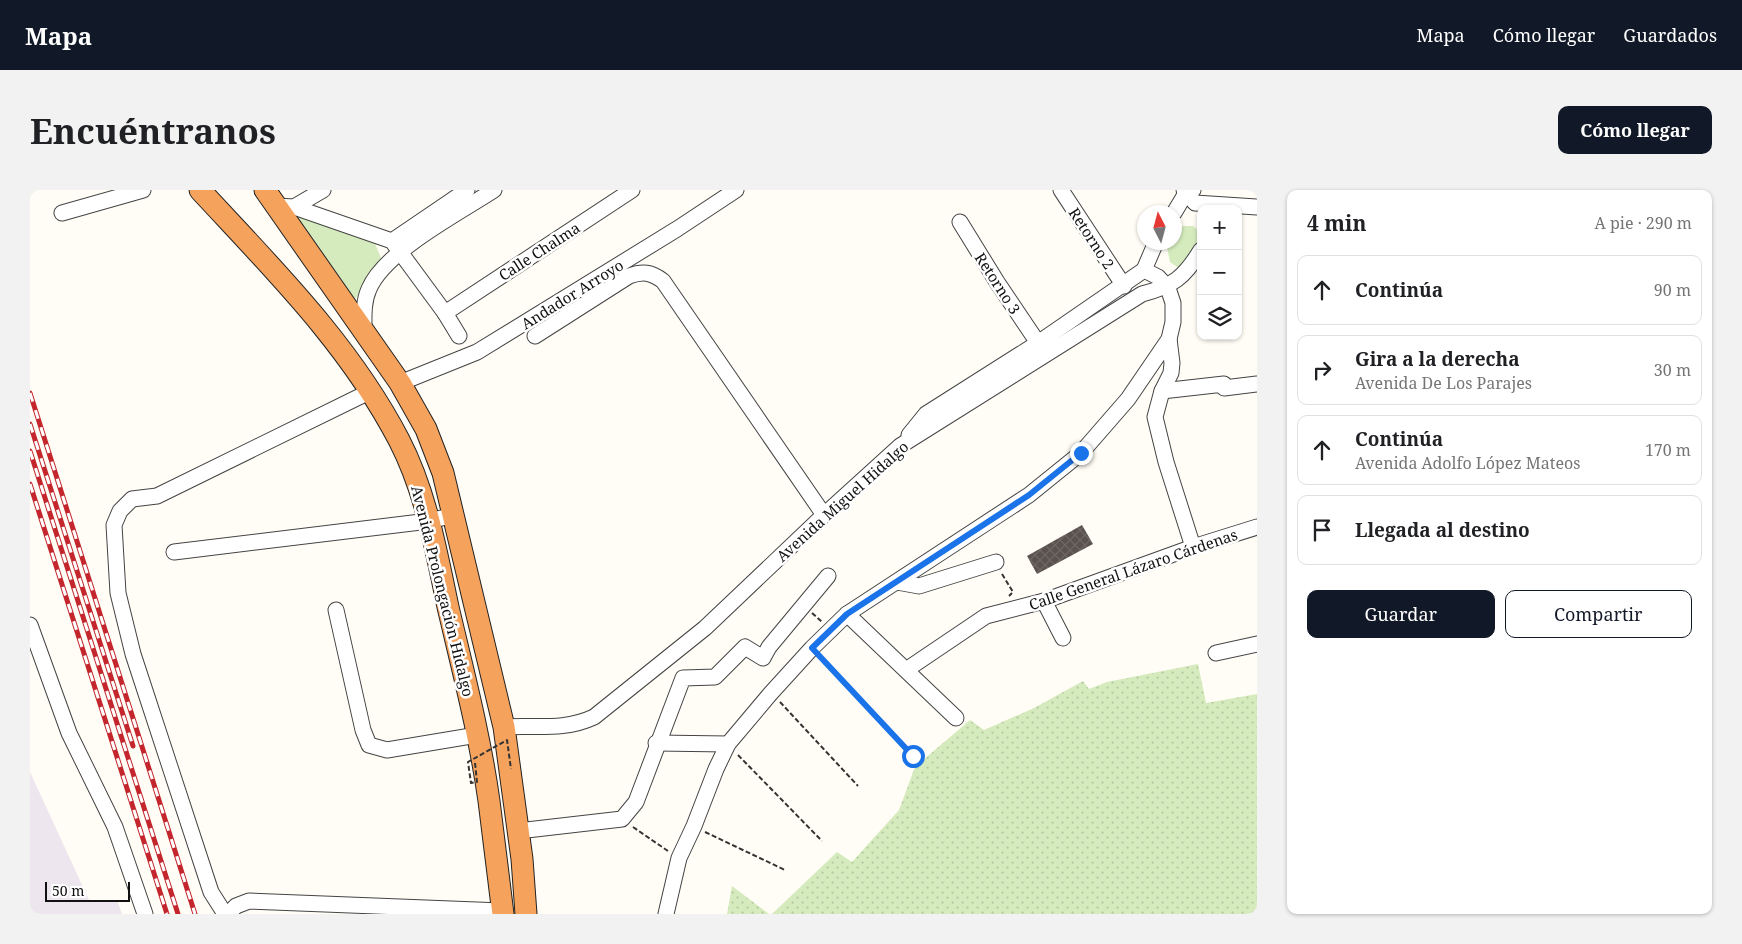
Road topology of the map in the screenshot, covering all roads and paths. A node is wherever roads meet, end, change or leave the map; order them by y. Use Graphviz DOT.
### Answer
graph roads {
  1 [pos="143,190"];
  2 [pos="200,190"];
  3 [pos="323,190"];
  4 [pos="467,190"];
  5 [pos="494,190"];
  6 [pos="632,190"];
  7 [pos="736,190"];
  8 [pos="1061,190"];
  9 [pos="1188,191"];
  10 [pos="278,201"];
  11 [pos="1208,201"];
  12 [pos="1179,205"];
  13 [pos="1257,207"];
  14 [pos="62,213"];
  15 [pos="960,222"];
  16 [pos="396,246"];
  17 [pos="1153,250"];
  18 [pos="1197,257"];
  19 [pos="1144,270"];
  20 [pos="1124,286"];
  21 [pos="1168,288"];
  22 [pos="445,313"];
  23 [pos="364,331"];
  24 [pos="460,336"];
  25 [pos="535,336"];
  26 [pos="1169,339"];
  27 [pos="1038,343"];
  28 [pos="400,383"];
  29 [pos="1257,384"];
  30 [pos="371,391"];
  31 [pos="1162,391"];
  32 [pos="900,446"];
  33 [pos="824,514"];
  34 [pos="454,515"];
  35 [pos="429,521"];
  36 [pos="1257,527"];
  37 [pos="1193,547"];
  38 [pos="174,552"];
  39 [pos="996,562"];
  40 [pos="828,576"];
  41 [pos="897,582"];
  42 [pos="1006,598"];
  43 [pos="1044,601"];
  44 [pos="803,605"];
  45 [pos="336,610"];
  46 [pos="847,614"];
  47 [pos="30,626"];
  48 [pos="830,630"];
  49 [pos="1063,638"];
  50 [pos="1257,644"];
  51 [pos="812,648"];
  52 [pos="1216,653"];
  53 [pos="906,670"];
  54 [pos="771,693"];
  55 [pos="469,696"];
  56 [pos="956,718"];
  57 [pos="504,727"];
  58 [pos="477,735"];
  59 [pos="656,743"];
  60 [pos="728,744"];
  61 [pos="913,756"];
  62 [pos="475,763"];
  63 [pos="511,769"];
  64 [pos="858,786"];
  65 [pos="489,800"];
  66 [pos="622,820"];
  67 [pos="694,826"];
  68 [pos="518,831"];
  69 [pos="822,841"];
  70 [pos="679,858"];
  71 [pos="785,870"];
  72 [pos="502,912"];
  73 [pos="145,914"];
  74 [pos="226,914"];
  75 [pos="526,914"];
  76 [pos="666,914"];
  1 -- 14 [label="street"];
  2 -- 30 [label="highway, Avenida Prolongación Hidalgo"];
  3 -- 10 [label="street"];
  4 -- 16 [label="street"];
  5 -- 16 [label="street"];
  6 -- 22 [label="street, Calle Chalma"];
  7 -- 28 [label="street, Andador Arroyo"];
  8 -- 20 [label="street, Retorno 2"];
  9 -- 11 [label="street"];
  9 -- 12 [label="street"];
  10 -- 16 [label="street"];
  10 -- 23 [label="highway, Avenida Prolongación Hidalgo"];
  11 -- 13 [label="street"];
  15 -- 27 [label="street, Retorno 3"];
  16 -- 22 [label="street"];
  16 -- 23 [label="street"];
  17 -- 19 [label="street"];
  18 -- 21 [label="street"];
  19 -- 20 [label="street"];
  19 -- 21 [label="street"];
  20 -- 27 [label="street"];
  21 -- 26 [label="street"];
  21 -- 32 [label="street, Avenida Miguel Hidalgo"];
  22 -- 24 [label="street"];
  23 -- 28 [label="highway, Avenida Prolongación Hidalgo"];
  25 -- 33 [label="street"];
  26 -- 31 [label="street"];
  26 -- 41 [label="street"];
  27 -- 32 [label="street"];
  28 -- 34 [label="highway, Avenida Prolongación Hidalgo"];
  29 -- 31 [label="street"];
  30 -- 35 [label="highway, Avenida Prolongación Hidalgo"];
  30 -- 74 [label="street"];
  31 -- 37 [label="street"];
  32 -- 33 [label="street, Avenida Miguel Hidalgo"];
  33 -- 57 [label="street, Avenida Miguel Hidalgo"];
  34 -- 35 [label="street"];
  34 -- 57 [label="highway, Avenida Prolongación Hidalgo"];
  35 -- 38 [label="street"];
  35 -- 55 [label="highway, Avenida Prolongación Hidalgo"];
  36 -- 37 [label="street, Calle General Lázaro Cárdenas"];
  37 -- 43 [label="street, Calle General Lázaro Cárdenas"];
  39 -- 41 [label="street"];
  39 -- 42 [label="path"];
  40 -- 44 [label="street"];
  41 -- 46 [label="street"];
  43 -- 49 [label="street"];
  43 -- 53 [label="street, Calle General Lázaro Cárdenas"];
  44 -- 48 [label="path"];
  44 -- 59 [label="street"];
  45 -- 58 [label="street"];
  46 -- 48 [label="street"];
  46 -- 53 [label="street"];
  47 -- 73 [label="street"];
  48 -- 51 [label="street"];
  50 -- 52 [label="street"];
  51 -- 54 [label="street"];
  51 -- 61 [label="path"];
  53 -- 56 [label="street"];
  54 -- 60 [label="street"];
  54 -- 64 [label="path"];
  55 -- 57 [label="highway"];
  55 -- 58 [label="highway, Avenida Prolongación Hidalgo"];
  57 -- 65 [label="highway"];
  57 -- 68 [label="highway, Avenida Prolongación Hidalgo"];
  58 -- 65 [label="highway, Avenida Prolongación Hidalgo"];
  59 -- 60 [label="street"];
  59 -- 66 [label="street"];
  60 -- 67 [label="street"];
  60 -- 69 [label="path"];
  62 -- 63 [label="path, bridge"];
  65 -- 72 [label="highway, Avenida Prolongación Hidalgo"];
  66 -- 68 [label="street"];
  66 -- 70 [label="path"];
  67 -- 70 [label="street"];
  67 -- 71 [label="path"];
  68 -- 75 [label="highway, Avenida Prolongación Hidalgo"];
  70 -- 76 [label="street"];
  72 -- 74 [label="street"];
}
